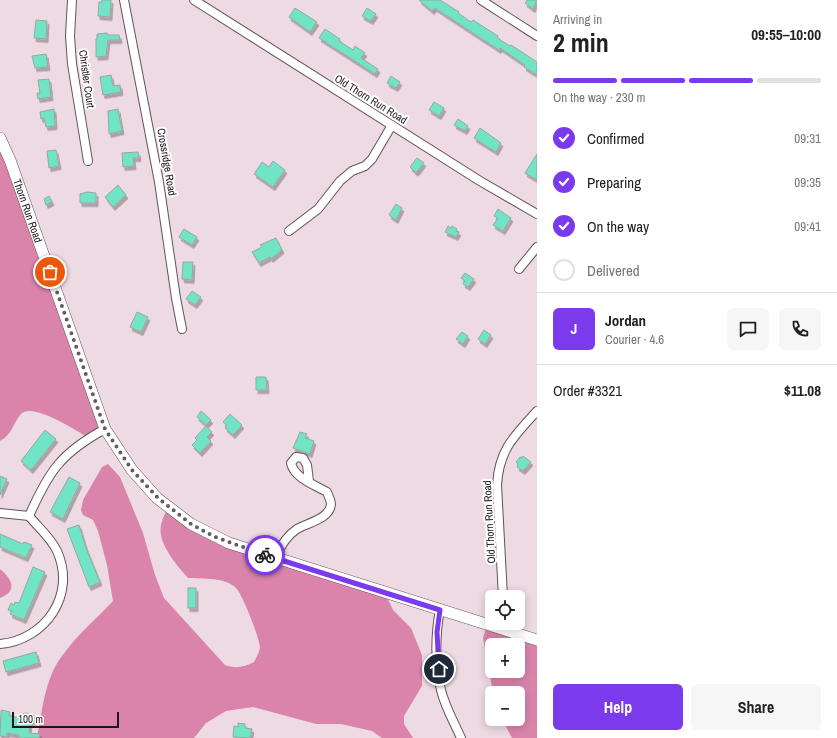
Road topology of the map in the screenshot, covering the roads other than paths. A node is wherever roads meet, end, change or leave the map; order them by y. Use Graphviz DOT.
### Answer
graph roads {
  1 [pos="72,0"];
  2 [pos="124,0"];
  3 [pos="481,0"];
  4 [pos="197,1"];
  5 [pos="537,36"];
  6 [pos="392,125"];
  7 [pos="0,138"];
  8 [pos="88,161"];
  9 [pos="537,214"];
  10 [pos="288,231"];
  11 [pos="537,247"];
  12 [pos="519,269"];
  13 [pos="182,329"];
  14 [pos="537,411"];
  15 [pos="105,429"];
  16 [pos="309,481"];
  17 [pos="0,513"];
  18 [pos="29,516"];
  19 [pos="275,558"];
  20 [pos="503,590"];
  21 [pos="440,610"];
  22 [pos="485,622"];
  23 [pos="512,630"];
  24 [pos="537,640"];
  25 [pos="0,644"];
  26 [pos="461,738"];
  1 -- 8 [label="street, Christler Court"];
  2 -- 13 [label="street, Crossridge Road"];
  3 -- 5 [label="street"];
  4 -- 6 [label="street, Old Thorn Run Road"];
  6 -- 9 [label="street, Old Thorn Run Road"];
  6 -- 10 [label="street"];
  7 -- 15 [label="street, Thorn Run Road"];
  11 -- 12 [label="street"];
  14 -- 20 [label="street, Old Thorn Run Road"];
  15 -- 18 [label="street"];
  15 -- 19 [label="street, Thorn Run Road"];
  16 -- 19 [label="street"];
  17 -- 18 [label="street"];
  18 -- 25 [label="street"];
  19 -- 21 [label="street, Thorn Run Road"];
  21 -- 22 [label="street, Thorn Run Road"];
  21 -- 26 [label="street"];
  23 -- 24 [label="street, Thorn Run Road"];
}
